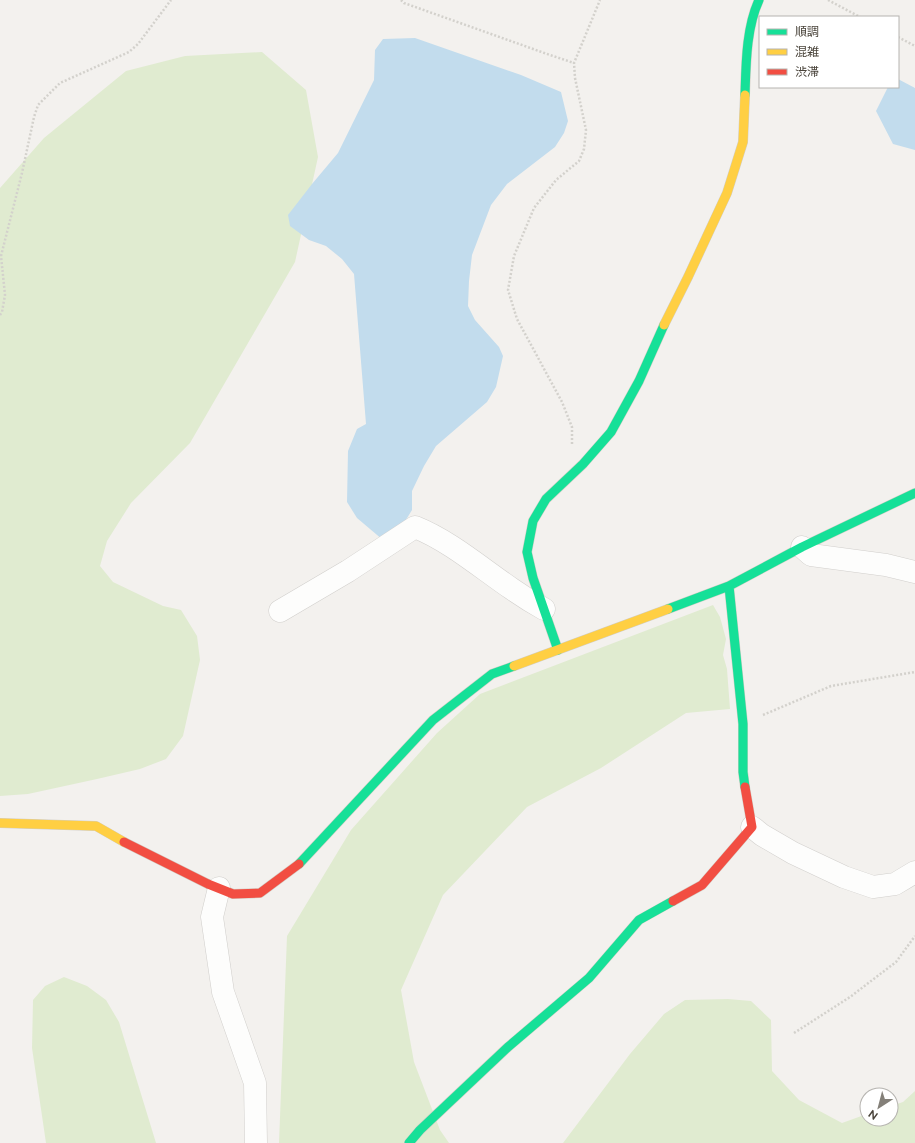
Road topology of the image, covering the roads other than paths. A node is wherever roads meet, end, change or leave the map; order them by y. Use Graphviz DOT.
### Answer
graph roads {
  1 [pos="759,0"];
  2 [pos="915,493"];
  3 [pos="802,547"];
  4 [pos="915,572"];
  5 [pos="729,586"];
  6 [pos="544,609"];
  7 [pos="280,611"];
  8 [pos="558,650"];
  9 [pos="0,823"];
  10 [pos="752,827"];
  11 [pos="915,872"];
  12 [pos="219,888"];
  13 [pos="256,1143"];
  14 [pos="409,1143"];
  1 -- 6 [label="street"];
  2 -- 3 [label="street"];
  3 -- 4 [label="street"];
  3 -- 5 [label="street"];
  5 -- 8 [label="street"];
  5 -- 10 [label="street"];
  6 -- 7 [label="street"];
  6 -- 8 [label="street"];
  8 -- 12 [label="street"];
  9 -- 12 [label="street"];
  10 -- 11 [label="street"];
  10 -- 14 [label="street"];
  12 -- 13 [label="street"];
}
